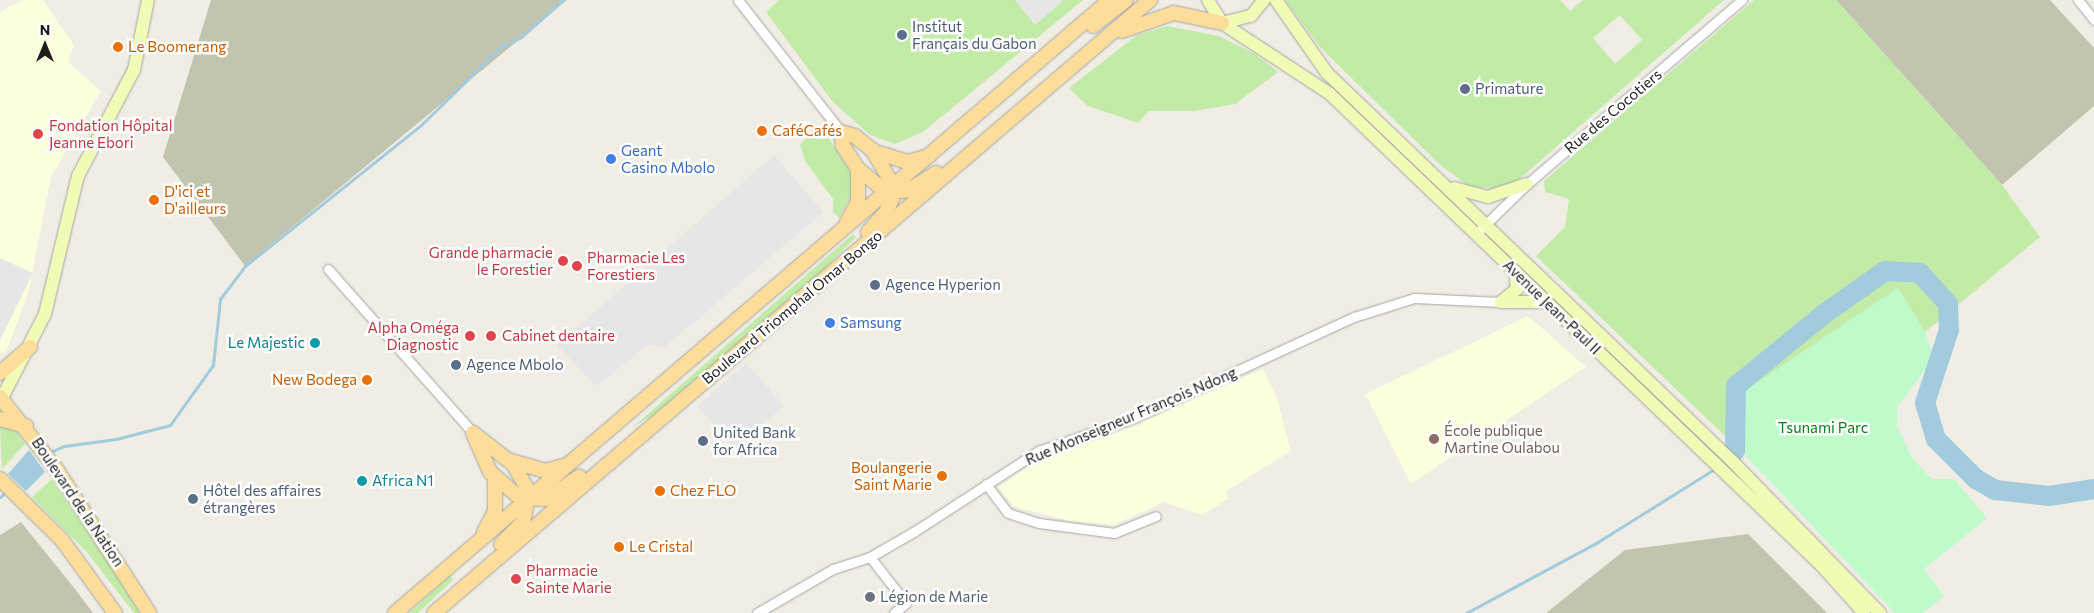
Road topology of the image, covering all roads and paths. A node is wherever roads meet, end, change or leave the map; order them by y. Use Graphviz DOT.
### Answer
graph roads {
  1 [pos="148,0"];
  2 [pos="738,0"];
  3 [pos="1110,0"];
  4 [pos="1126,0"];
  5 [pos="1150,0"];
  6 [pos="1208,0"];
  7 [pos="1264,0"];
  8 [pos="1276,0"];
  9 [pos="1742,0"];
  10 [pos="2078,0"];
  11 [pos="2094,20"];
  12 [pos="1222,23"];
  13 [pos="1052,50"];
  14 [pos="1092,50"];
  15 [pos="1003,127"];
  16 [pos="841,132"];
  17 [pos="872,150"];
  18 [pos="936,152"];
  19 [pos="858,169"];
  20 [pos="1441,181"];
  21 [pos="1527,184"];
  22 [pos="892,190"];
  23 [pos="1486,224"];
  24 [pos="1476,234"];
  25 [pos="838,235"];
  26 [pos="328,269"];
  27 [pos="1515,272"];
  28 [pos="809,291"];
  29 [pos="1501,302"];
  30 [pos="1547,302"];
  31 [pos="30,348"];
  32 [pos="0,373"];
  33 [pos="1,399"];
  34 [pos="663,417"];
  35 [pos="0,420"];
  36 [pos="26,427"];
  37 [pos="474,433"];
  38 [pos="579,459"];
  39 [pos="510,461"];
  40 [pos="495,478"];
  41 [pos="1,480"];
  42 [pos="986,484"];
  43 [pos="530,500"];
  44 [pos="1156,516"];
  45 [pos="476,542"];
  46 [pos="75,556"];
  47 [pos="870,557"];
  48 [pos="115,613"];
  49 [pos="124,613"];
  50 [pos="149,613"];
  51 [pos="395,613"];
  52 [pos="425,613"];
  53 [pos="434,613"];
  54 [pos="757,613"];
  55 [pos="894,613"];
  56 [pos="1864,613"];
  57 [pos="1880,613"];
  1 -- 31 [label="main road"];
  2 -- 16 [label="street"];
  3 -- 13 [label="main road, Boulevard Triomphal Omar Bongo"];
  4 -- 13 [label="main road"];
  5 -- 14 [label="main road, Boulevard Triomphal Omar Bongo"];
  6 -- 12 [label="main road"];
  7 -- 12 [label="main road"];
  8 -- 20 [label="main road, Avenue Jean-Paul II"];
  9 -- 21 [label="street, Rue des Cocotiers"];
  10 -- 11 [label="street"];
  12 -- 14 [label="main road"];
  12 -- 24 [label="main road, Avenue Jean-Paul II"];
  13 -- 18 [label="main road, Boulevard Triomphal Omar Bongo"];
  14 -- 15 [label="main road, Boulevard Triomphal Omar Bongo"];
  15 -- 22 [label="main road"];
  15 -- 28 [label="main road, Boulevard Triomphal Omar Bongo"];
  16 -- 17 [label="main road"];
  16 -- 19 [label="main road"];
  17 -- 18 [label="main road"];
  17 -- 22 [label="main road"];
  18 -- 22 [label="main road, Boulevard Triomphal Omar Bongo"];
  19 -- 22 [label="main road"];
  19 -- 25 [label="main road"];
  20 -- 21 [label="main road"];
  20 -- 23 [label="main road, Avenue Jean-Paul II"];
  21 -- 23 [label="street, Rue des Cocotiers"];
  22 -- 25 [label="main road, Boulevard Triomphal Omar Bongo"];
  22 -- 28 [label="main road"];
  23 -- 24 [label="street, Rue des Cocotiers"];
  23 -- 57 [label="main road, Avenue Jean-Paul II"];
  24 -- 27 [label="main road, Avenue Jean-Paul II"];
  25 -- 38 [label="main road, Boulevard Triomphal Omar Bongo"];
  26 -- 37 [label="street"];
  27 -- 29 [label="main road"];
  27 -- 30 [label="main road, Avenue Jean-Paul II"];
  28 -- 34 [label="main road, Boulevard Triomphal Omar Bongo"];
  29 -- 30 [label="main road"];
  29 -- 42 [label="street, Rue Monseigneur François Ndong"];
  30 -- 56 [label="main road, Avenue Jean-Paul II"];
  31 -- 32 [label="main road"];
  31 -- 33 [label="main road"];
  33 -- 36 [label="main road, Boulevard de la Nation"];
  34 -- 43 [label="main road"];
  34 -- 53 [label="main road, Boulevard Triomphal Omar Bongo"];
  35 -- 36 [label="main road"];
  36 -- 50 [label="main road, Boulevard de la Nation"];
  37 -- 39 [label="main road"];
  37 -- 40 [label="main road"];
  38 -- 39 [label="main road"];
  38 -- 43 [label="main road, Boulevard Triomphal Omar Bongo"];
  39 -- 43 [label="main road"];
  40 -- 43 [label="main road"];
  40 -- 45 [label="main road"];
  41 -- 46 [label="main road"];
  42 -- 44 [label="street"];
  42 -- 47 [label="street, Rue Monseigneur François Ndong"];
  43 -- 45 [label="main road, Boulevard Triomphal Omar Bongo"];
  43 -- 52 [label="main road"];
  45 -- 51 [label="main road, Boulevard Triomphal Omar Bongo"];
  46 -- 48 [label="main road"];
  46 -- 49 [label="main road"];
  47 -- 54 [label="street, Rue Monseigneur François Ndong"];
  47 -- 55 [label="street"];
}
